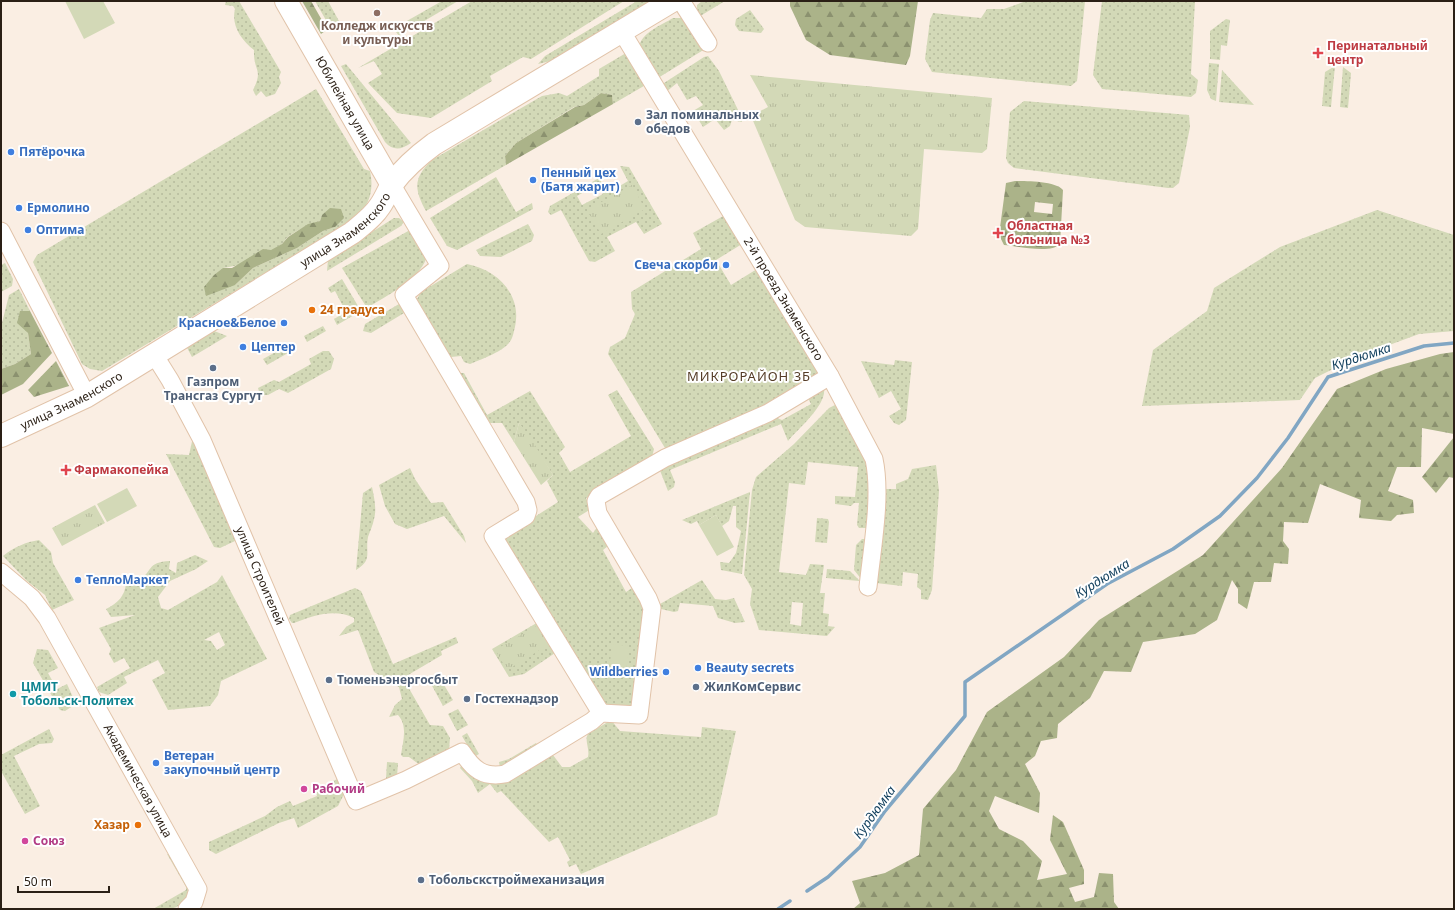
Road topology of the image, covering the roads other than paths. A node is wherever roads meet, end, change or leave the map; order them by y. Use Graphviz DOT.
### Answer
graph roads {
  1 [pos="286,1"];
  2 [pos="672,1"];
  3 [pos="681,1"];
  4 [pos="622,32"];
  5 [pos="708,43"];
  6 [pos="392,185"];
  7 [pos="1,231"];
  8 [pos="154,356"];
  9 [pos="830,376"];
  10 [pos="87,396"];
  11 [pos="1,436"];
  12 [pos="1,572"];
  13 [pos="868,587"];
  14 [pos="601,712"];
  15 [pos="192,903"];
  1 -- 6 [label="main road, Юбилейная улица"];
  2 -- 4 [label="main road, улица Знаменского"];
  3 -- 5 [label="street"];
  4 -- 6 [label="main road, улица Знаменского"];
  4 -- 9 [label="street, 2-й проезд Знаменского"];
  6 -- 8 [label="main road, улица Знаменского"];
  6 -- 14 [label="street"];
  7 -- 10 [label="street"];
  8 -- 10 [label="main road, улица Знаменского"];
  8 -- 14 [label="street, улица Строителей"];
  9 -- 13 [label="street, 2-й проезд Знаменского"];
  9 -- 14 [label="street"];
  10 -- 11 [label="main road, улица Знаменского"];
  12 -- 15 [label="street, Академическая улица"];
}
